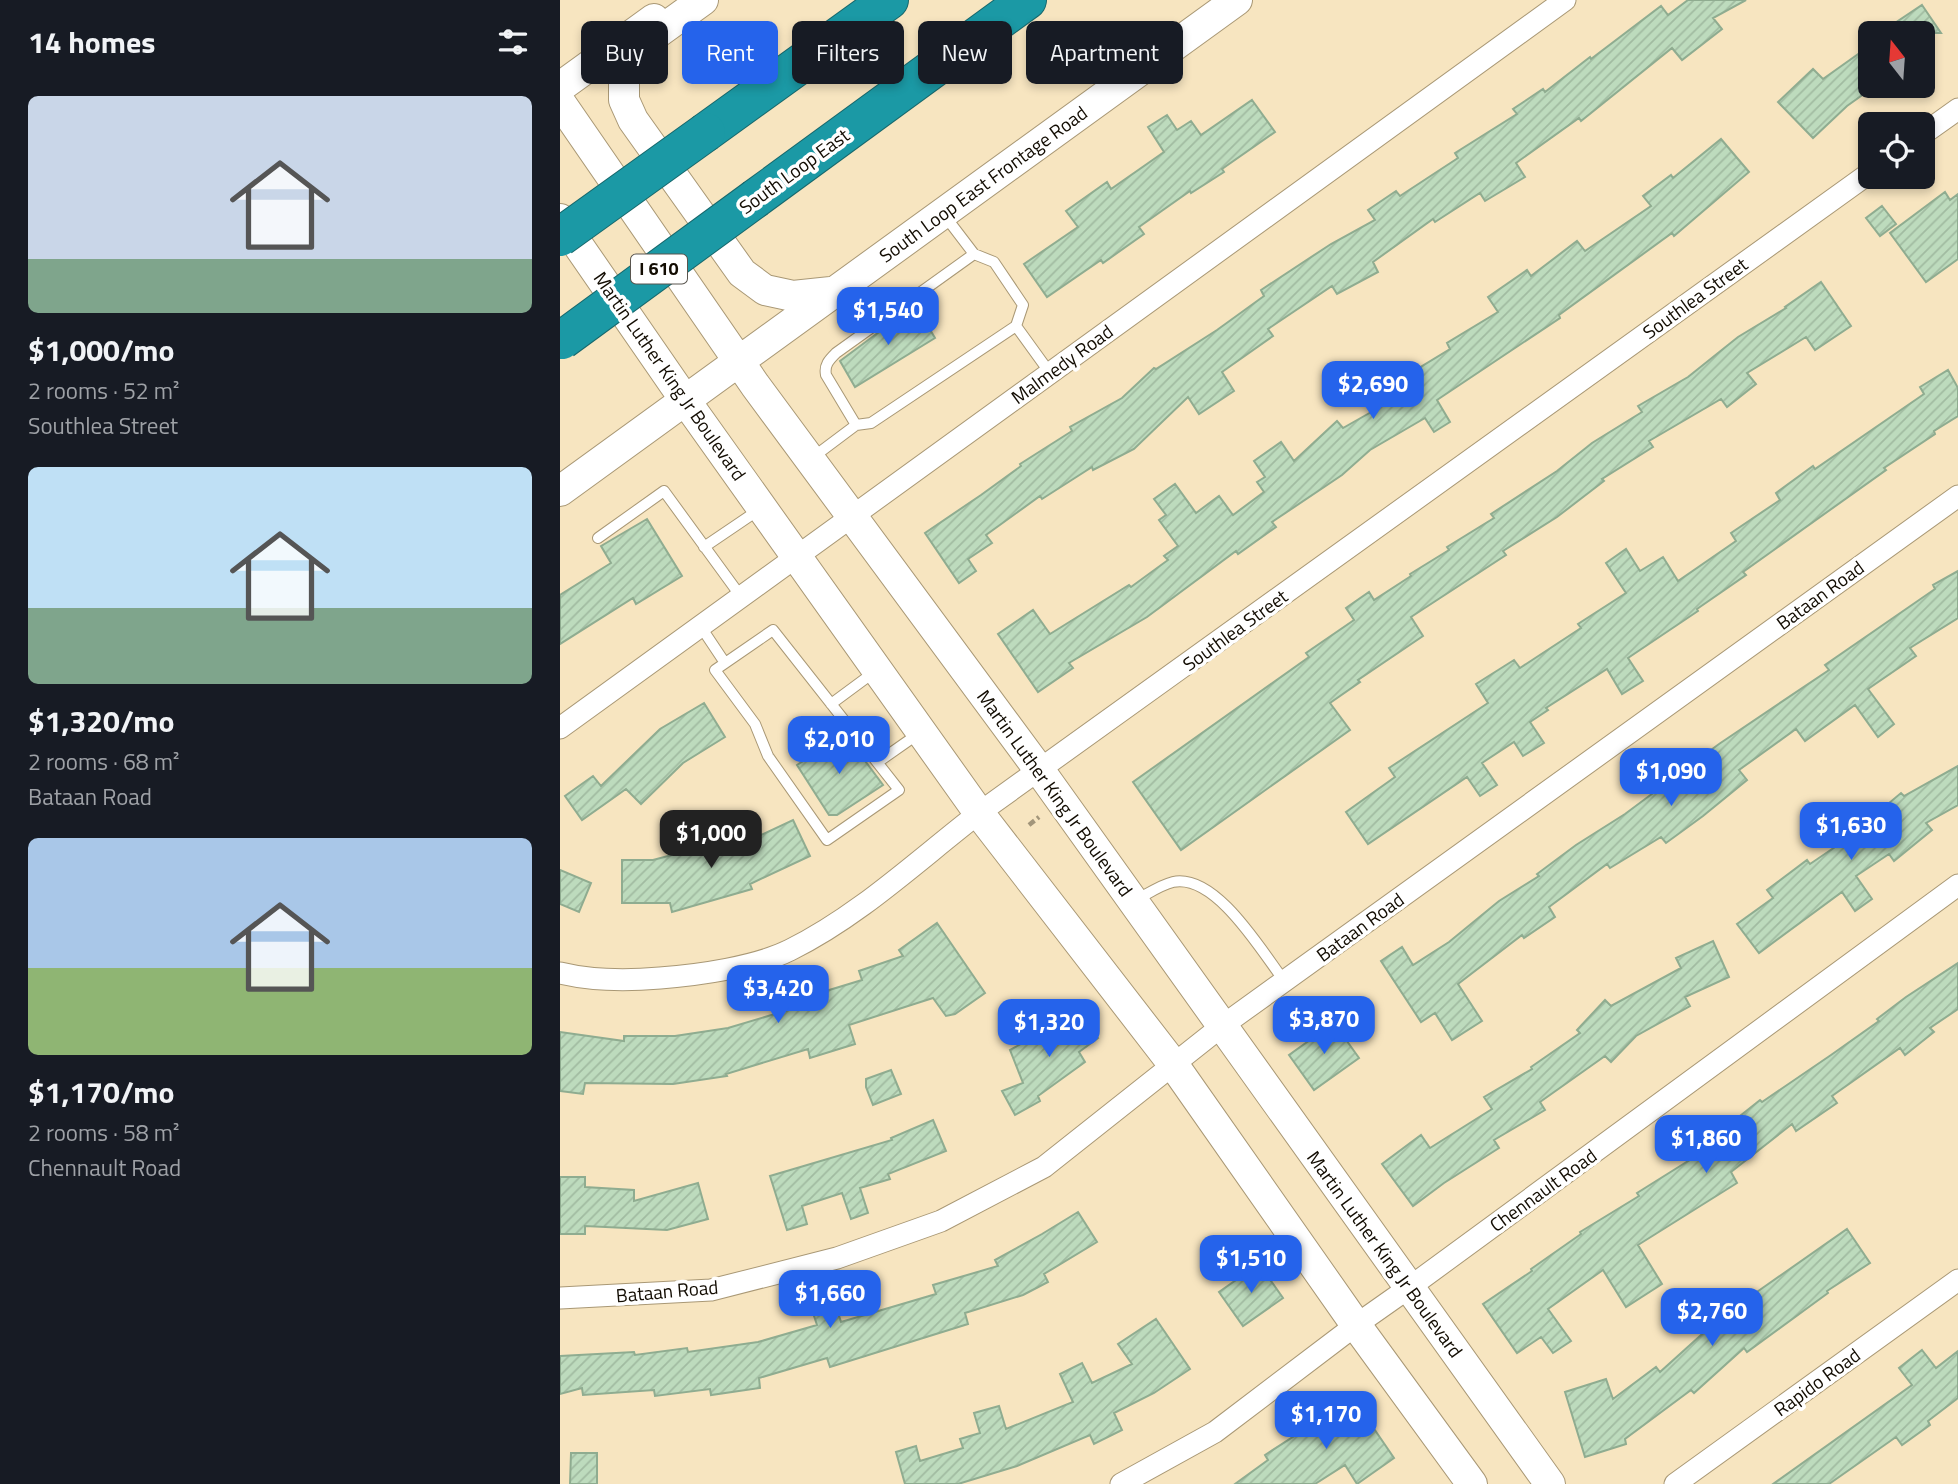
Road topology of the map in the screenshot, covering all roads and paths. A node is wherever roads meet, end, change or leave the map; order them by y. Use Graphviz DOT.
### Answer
graph roads {
  1 [pos="680,0"];
  2 [pos="704,0"];
  3 [pos="889,0"];
  4 [pos="1027,0"];
  5 [pos="1237,0"];
  6 [pos="1565,0"];
  7 [pos="560,87"];
  8 [pos="560,102"];
  9 [pos="1958,109"];
  10 [pos="1935,125"];
  11 [pos="1858,181"];
  12 [pos="943,213"];
  13 [pos="560,219"];
  14 [pos="560,237"];
  15 [pos="974,254"];
  16 [pos="835,291"];
  17 [pos="1016,326"];
  18 [pos="561,340"];
  19 [pos="738,362"];
  20 [pos="1050,373"];
  21 [pos="685,400"];
  22 [pos="856,425"];
  23 [pos="810,460"];
  24 [pos="560,491"];
  25 [pos="1958,496"];
  26 [pos="762,508"];
  27 [pos="851,517"];
  28 [pos="598,538"];
  29 [pos="704,547"];
  30 [pos="798,557"];
  31 [pos="742,598"];
  32 [pos="701,627"];
  33 [pos="725,663"];
  34 [pos="878,669"];
  35 [pos="831,704"];
  36 [pos="560,728"];
  37 [pos="922,731"];
  38 [pos="878,762"];
  39 [pos="1040,771"];
  40 [pos="979,813"];
  41 [pos="1039,817"];
  42 [pos="1029,825"];
  43 [pos="1958,885"];
  44 [pos="1133,902"];
  45 [pos="560,973"];
  46 [pos="1285,982"];
  47 [pos="1222,1026"];
  48 [pos="1173,1064"];
  49 [pos="1958,1280"];
  50 [pos="1410,1287"];
  51 [pos="560,1298"];
  52 [pos="1356,1325"];
  53 [pos="1121,1484"];
  54 [pos="1472,1484"];
  55 [pos="1550,1484"];
  56 [pos="1675,1484"];
  1 -- 7 [label="main road"];
  2 -- 16 [label="main road"];
  3 -- 14 [label="highway, bridge"];
  4 -- 18 [label="highway, South Loop East / I 610, bridge"];
  5 -- 12 [label="main road, South Loop East Frontage Road"];
  6 -- 20 [label="street, Malmedy Road"];
  8 -- 19 [label="main road, Martin Luther King Jr Boulevard"];
  9 -- 10 [label="street"];
  11 -- 39 [label="street, Southlea Street"];
  12 -- 15 [label="lane"];
  12 -- 16 [label="main road, South Loop East Frontage Road"];
  13 -- 21 [label="main road, Martin Luther King Jr Boulevard"];
  15 -- 17 [label="lane"];
  15 -- 22 [label="lane"];
  16 -- 19 [label="main road, South Loop East Frontage Road"];
  17 -- 20 [label="lane"];
  17 -- 22 [label="lane"];
  19 -- 21 [label="main road, South Loop East Frontage Road"];
  19 -- 23 [label="main road, Martin Luther King Jr Boulevard"];
  20 -- 27 [label="street, Malmedy Road"];
  21 -- 24 [label="main road, South Loop East Frontage Road"];
  21 -- 26 [label="main road, Martin Luther King Jr Boulevard"];
  22 -- 23 [label="lane"];
  23 -- 27 [label="main road, Martin Luther King Jr Boulevard"];
  25 -- 46 [label="street, Bataan Road"];
  26 -- 29 [label="lane"];
  26 -- 30 [label="main road, Martin Luther King Jr Boulevard"];
  27 -- 30 [label="street, Malmedy Road"];
  27 -- 39 [label="main road, Martin Luther King Jr Boulevard"];
  28 -- 29 [label="lane"];
  29 -- 31 [label="lane"];
  30 -- 31 [label="street, Malmedy Road"];
  30 -- 34 [label="main road, Martin Luther King Jr Boulevard"];
  31 -- 32 [label="street, Malmedy Road"];
  32 -- 33 [label="lane"];
  32 -- 36 [label="street, Malmedy Road"];
  33 -- 35 [label="lane"];
  33 -- 38 [label="lane"];
  34 -- 35 [label="lane"];
  34 -- 37 [label="main road, Martin Luther King Jr Boulevard"];
  35 -- 38 [label="lane"];
  37 -- 38 [label="lane"];
  37 -- 40 [label="main road, Martin Luther King Jr Boulevard"];
  39 -- 40 [label="street, Southlea Street"];
  39 -- 44 [label="main road, Martin Luther King Jr Boulevard"];
  40 -- 45 [label="street, Southlea Street"];
  40 -- 48 [label="main road, Martin Luther King Jr Boulevard"];
  41 -- 42 [label="path"];
  43 -- 50 [label="street, Chennault Road"];
  44 -- 46 [label="lane"];
  44 -- 47 [label="main road, Martin Luther King Jr Boulevard"];
  46 -- 47 [label="street, Bataan Road"];
  47 -- 48 [label="street, Bataan Road"];
  47 -- 50 [label="main road, Martin Luther King Jr Boulevard"];
  48 -- 51 [label="street, Bataan Road"];
  48 -- 52 [label="main road, Martin Luther King Jr Boulevard"];
  49 -- 56 [label="street, Rapido Road"];
  50 -- 52 [label="street, Chennault Road"];
  50 -- 55 [label="main road, Martin Luther King Jr Boulevard"];
  52 -- 53 [label="street, Chennault Road"];
  52 -- 54 [label="main road, Martin Luther King Jr Boulevard"];
}
